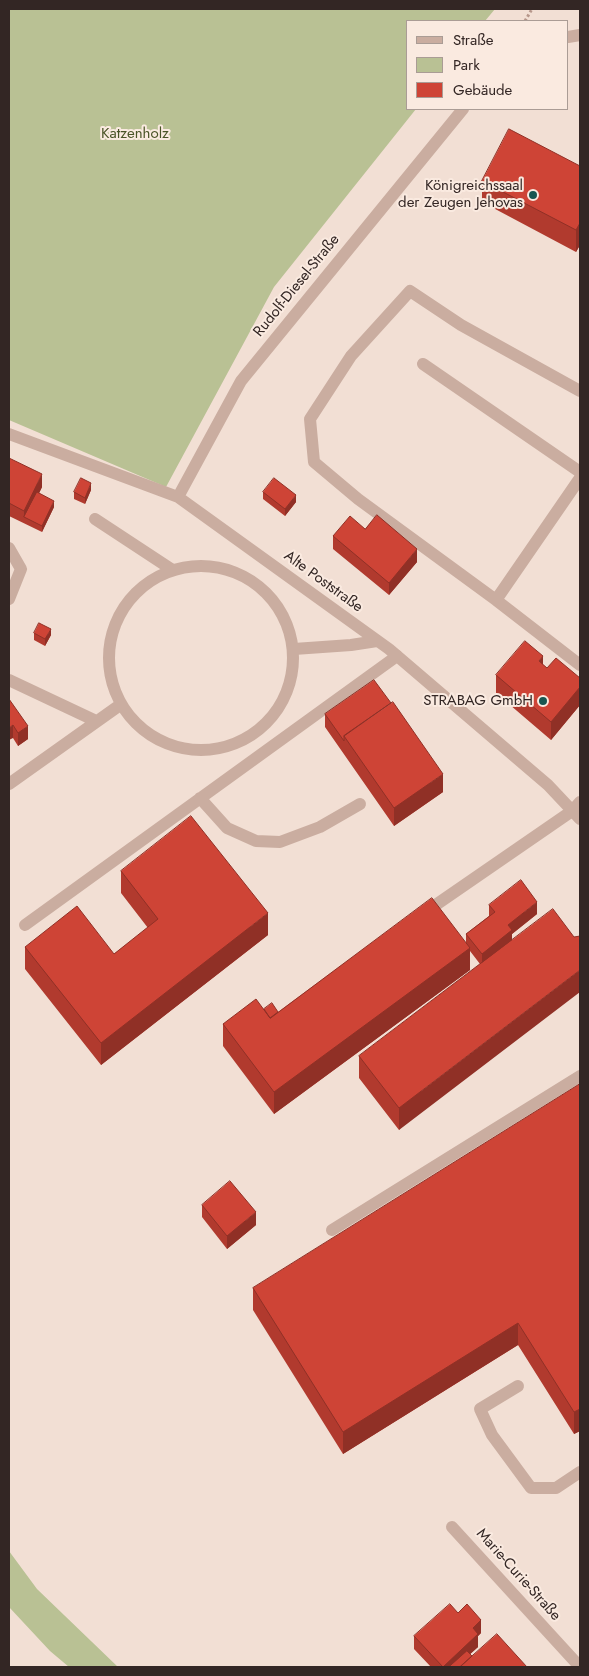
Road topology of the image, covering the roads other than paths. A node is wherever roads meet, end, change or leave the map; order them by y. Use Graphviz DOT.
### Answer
graph roads {
  1 [pos="462,110"];
  2 [pos="423,364"];
  3 [pos="580,391"];
  4 [pos="9,434"];
  5 [pos="580,472"];
  6 [pos="580,478"];
  7 [pos="178,497"];
  8 [pos="95,519"];
  9 [pos="9,548"];
  10 [pos="172,570"];
  11 [pos="9,599"];
  12 [pos="496,600"];
  13 [pos="377,641"];
  14 [pos="294,649"];
  15 [pos="397,656"];
  16 [pos="580,665"];
  17 [pos="9,680"];
  18 [pos="120,705"];
  19 [pos="96,721"];
  20 [pos="9,784"];
  21 [pos="200,798"];
  22 [pos="360,804"];
  23 [pos="578,810"];
  24 [pos="411,922"];
  25 [pos="25,925"];
  26 [pos="580,1076"];
  27 [pos="332,1230"];
  28 [pos="518,1386"];
  29 [pos="580,1472"];
  30 [pos="452,1527"];
  31 [pos="580,1666"];
  1 -- 7 [label="street, Rudolf-Diesel-Straße"];
  2 -- 5 [label="street"];
  3 -- 12 [label="street"];
  4 -- 7 [label="street, Alte Poststraße"];
  6 -- 12 [label="street"];
  7 -- 13 [label="street, Alte Poststraße"];
  8 -- 10 [label="street"];
  9 -- 11 [label="street"];
  10 -- 14 [label="street"];
  10 -- 18 [label="street"];
  12 -- 16 [label="street"];
  13 -- 14 [label="street"];
  13 -- 15 [label="street, Alte Poststraße"];
  14 -- 18 [label="street"];
  15 -- 21 [label="street"];
  15 -- 23 [label="street, Alte Poststraße"];
  17 -- 19 [label="street"];
  18 -- 19 [label="street"];
  19 -- 20 [label="street"];
  21 -- 22 [label="street"];
  21 -- 25 [label="street"];
  23 -- 24 [label="street"];
  26 -- 27 [label="street"];
  28 -- 29 [label="street"];
  30 -- 31 [label="street, Marie-Curie-Straße"];
}
